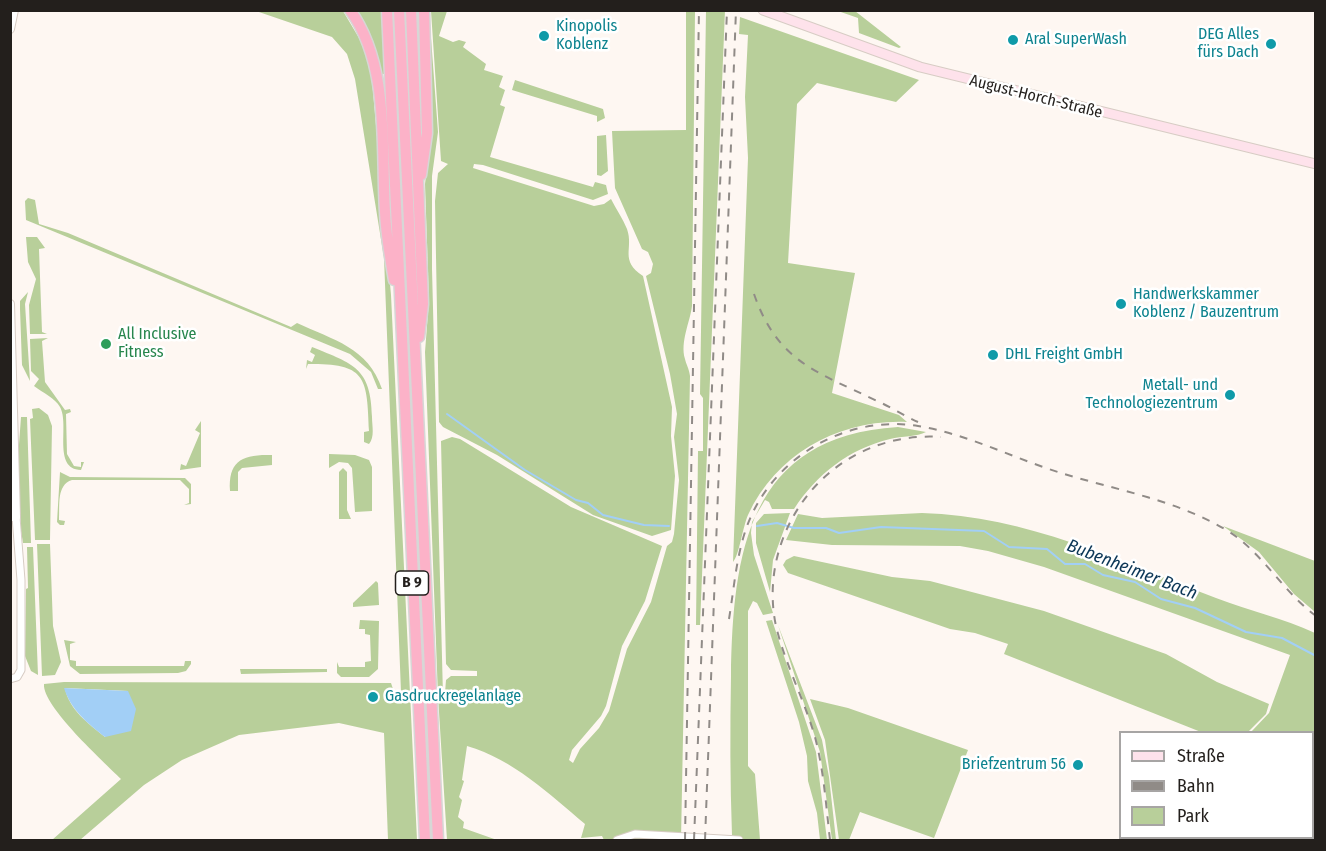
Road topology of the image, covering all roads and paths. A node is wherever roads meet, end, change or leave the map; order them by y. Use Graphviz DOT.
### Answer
graph roads {
  1 [pos="14,10"];
  2 [pos="350,10"];
  3 [pos="387,10"];
  4 [pos="399,10"];
  5 [pos="411,10"];
  6 [pos="424,10"];
  7 [pos="763,10"];
  8 [pos="10,28"];
  9 [pos="1316,164"];
  10 [pos="418,187"];
  11 [pos="10,304"];
  12 [pos="401,325"];
  13 [pos="415,356"];
  14 [pos="12,393"];
  15 [pos="13,517"];
  16 [pos="10,679"];
  17 [pos="425,840"];
  18 [pos="438,840"];
  19 [pos="617,840"];
  20 [pos="738,840"];
  1 -- 8 [label="street"];
  2 -- 12 [label="highway"];
  3 -- 12 [label="highway, B 9"];
  4 -- 13 [label="highway, B 9"];
  5 -- 10 [label="highway"];
  6 -- 10 [label="highway"];
  7 -- 9 [label="main road, August-Horch-Straße"];
  10 -- 13 [label="highway"];
  11 -- 14 [label="street"];
  12 -- 17 [label="highway, B 9"];
  13 -- 18 [label="highway, B 9"];
  14 -- 15 [label="street"];
  15 -- 16 [label="street"];
  19 -- 20 [label="street"];
}
